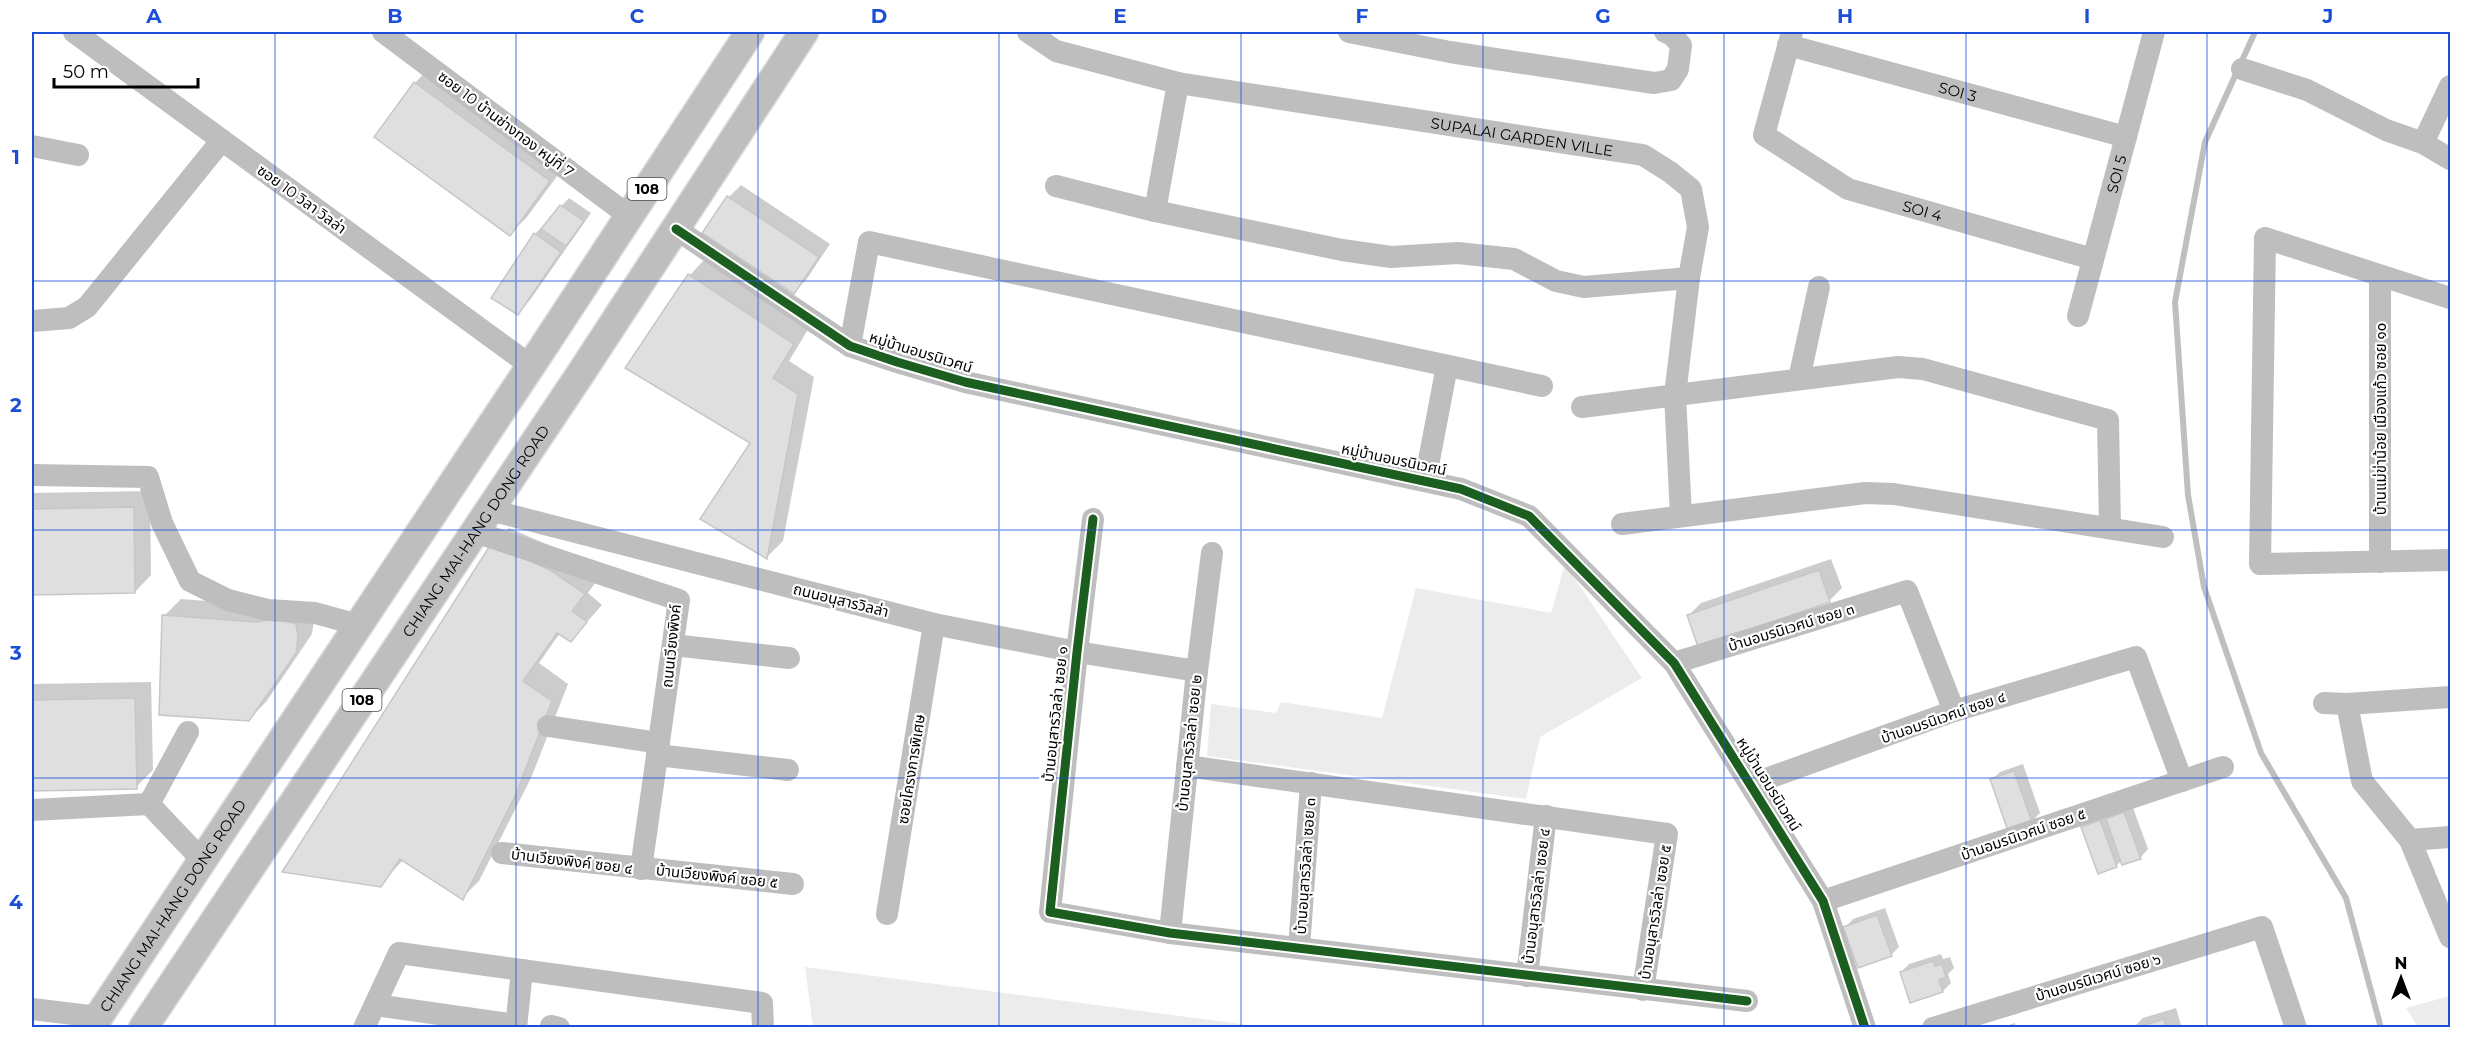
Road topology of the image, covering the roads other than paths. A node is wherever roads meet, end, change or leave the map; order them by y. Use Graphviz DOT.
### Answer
graph roads {
  1 [pos="74,32"];
  2 [pos="383,32"];
  3 [pos="750,32"];
  4 [pos="804,32"];
  5 [pos="1028,32"];
  6 [pos="1349,32"];
  7 [pos="1665,32"];
  8 [pos="2154,32"];
  9 [pos="1790,38"];
  10 [pos="2242,69"];
  11 [pos="1178,83"];
  12 [pos="2451,86"];
  13 [pos="2126,137"];
  14 [pos="222,140"];
  15 [pos="2423,143"];
  16 [pos="32,146"];
  17 [pos="78,155"];
  18 [pos="2451,159"];
  19 [pos="1056,186"];
  20 [pos="1155,211"];
  21 [pos="630,216"];
  22 [pos="676,229"];
  23 [pos="2093,259"];
  24 [pos="2380,276"];
  25 [pos="1689,278"];
  26 [pos="1819,287"];
  27 [pos="2451,298"];
  28 [pos="2078,316"];
  29 [pos="32,321"];
  30 [pos="850,346"];
  31 [pos="538,356"];
  32 [pos="1447,366"];
  33 [pos="581,373"];
  34 [pos="1799,379"];
  35 [pos="1542,386"];
  36 [pos="1675,395"];
  37 [pos="1582,407"];
  38 [pos="32,475"];
  39 [pos="1425,481"];
  40 [pos="1681,516"];
  41 [pos="1093,519"];
  42 [pos="482,521"];
  43 [pos="1622,524"];
  44 [pos="2110,528"];
  45 [pos="2163,537"];
  46 [pos="1212,553"];
  47 [pos="2451,560"];
  48 [pos="2380,562"];
  49 [pos="934,624"];
  50 [pos="359,626"];
  51 [pos="673,645"];
  52 [pos="1077,652"];
  53 [pos="789,658"];
  54 [pos="1674,663"];
  55 [pos="1197,671"];
  56 [pos="2451,698"];
  57 [pos="2324,703"];
  58 [pos="2347,704"];
  59 [pos="1954,711"];
  60 [pos="548,726"];
  61 [pos="188,732"];
  62 [pos="658,749"];
  63 [pos="1187,766"];
  64 [pos="2223,767"];
  65 [pos="788,770"];
  66 [pos="2182,781"];
  67 [pos="1311,783"];
  68 [pos="1752,784"];
  69 [pos="149,804"];
  70 [pos="32,810"];
  71 [pos="1546,816"];
  72 [pos="2451,837"];
  73 [pos="2410,840"];
  74 [pos="502,853"];
  75 [pos="202,860"];
  76 [pos="641,869"];
  77 [pos="793,884"];
  78 [pos="1824,901"];
  79 [pos="887,914"];
  80 [pos="1170,933"];
  81 [pos="2451,937"];
  82 [pos="1299,948"];
  83 [pos="522,970"];
  84 [pos="1527,976"];
  85 [pos="1643,990"];
  86 [pos="1747,1001"];
  87 [pos="375,1005"];
  88 [pos="32,1009"];
  89 [pos="94,1022"];
  90 [pos="516,1026"];
  91 [pos="143,1028"];
  92 [pos="364,1028"];
  93 [pos="763,1028"];
  94 [pos="1865,1028"];
  95 [pos="1933,1028"];
  96 [pos="2296,1028"];
  1 -- 14 [label="street, ซอย 10 วิลา วิลล่า"];
  2 -- 21 [label="street, ซอย 10 บ้านช่างทอง หมู่ที่ 7"];
  3 -- 21 [label="main road, CHIANG MAI-HANG DONG ROAD / 108"];
  4 -- 22 [label="main road, CHIANG MAI-HANG DONG ROAD / 108"];
  5 -- 11 [label="street, SUPALAI GARDEN VILLE"];
  6 -- 7 [label="street"];
  8 -- 13 [label="street, SOI 5"];
  9 -- 13 [label="street, SOI 3"];
  9 -- 23 [label="street, SOI 4"];
  10 -- 15 [label="street"];
  11 -- 20 [label="street"];
  11 -- 25 [label="street, SUPALAI GARDEN VILLE"];
  12 -- 15 [label="street"];
  13 -- 23 [label="street, SOI 5"];
  14 -- 29 [label="street"];
  14 -- 31 [label="street, ซอย 10 วิลา วิลล่า"];
  15 -- 18 [label="street"];
  16 -- 17 [label="street"];
  19 -- 20 [label="street"];
  20 -- 25 [label="street"];
  21 -- 31 [label="main road, CHIANG MAI-HANG DONG ROAD / 108"];
  22 -- 30 [label="street, หมู่บ้านอมรนิเวศน์"];
  22 -- 33 [label="main road, CHIANG MAI-HANG DONG ROAD / 108"];
  23 -- 28 [label="street, SOI 5"];
  24 -- 27 [label="street"];
  24 -- 48 [label="street, บ้านแม่ข่าน้อย เมืองแก้ว ซอย ๑๐"];
  24 -- 48 [label="street"];
  25 -- 36 [label="street, SUPALAI GARDEN VILLE"];
  26 -- 34 [label="street"];
  30 -- 32 [label="street"];
  30 -- 39 [label="street, หมู่บ้านอมรนิเวศน์"];
  31 -- 33 [label="main road"];
  31 -- 50 [label="main road, CHIANG MAI-HANG DONG ROAD / 108"];
  32 -- 35 [label="street"];
  32 -- 39 [label="street"];
  33 -- 42 [label="main road, CHIANG MAI-HANG DONG ROAD / 108"];
  34 -- 36 [label="street"];
  34 -- 44 [label="street"];
  36 -- 37 [label="street"];
  36 -- 40 [label="street, SUPALAI GARDEN VILLE"];
  38 -- 50 [label="street"];
  39 -- 54 [label="street, หมู่บ้านอมรนิเวศน์"];
  40 -- 43 [label="street"];
  40 -- 44 [label="street"];
  41 -- 52 [label="street, บ้านอนุสารวิลล่า ซอย ๑"];
  42 -- 49 [label="street, ถนนอนุสารวิลล่า"];
  42 -- 51 [label="street, ถนนเวียงพิงค์"];
  42 -- 91 [label="main road, CHIANG MAI-HANG DONG ROAD / 108"];
  44 -- 45 [label="street"];
  46 -- 55 [label="street, บ้านอนุสารวิลล่า ซอย ๒"];
  47 -- 48 [label="street"];
  49 -- 52 [label="street, ถนนอนุสารวิลล่า"];
  49 -- 79 [label="street, ซอยโครงการพิเศษ"];
  50 -- 75 [label="main road, CHIANG MAI-HANG DONG ROAD / 108"];
  51 -- 53 [label="street"];
  51 -- 62 [label="street, ถนนเวียงพิงค์"];
  52 -- 55 [label="street, ถนนอนุสารวิลล่า"];
  52 -- 80 [label="street, บ้านอนุสารวิลล่า ซอย ๑"];
  54 -- 59 [label="street, บ้านอมรนิเวศน์ ซอย ๓"];
  54 -- 68 [label="street, หมู่บ้านอมรนิเวศน์"];
  55 -- 63 [label="street, บ้านอนุสารวิลล่า ซอย ๒"];
  56 -- 58 [label="street"];
  57 -- 58 [label="street"];
  58 -- 73 [label="street"];
  59 -- 66 [label="street, บ้านอมรนิเวศน์ ซอย ๔"];
  59 -- 68 [label="street, บ้านอมรนิเวศน์ ซอย ๔"];
  60 -- 62 [label="street"];
  61 -- 69 [label="street"];
  62 -- 65 [label="street"];
  62 -- 76 [label="street, ถนนเวียงพิงค์"];
  63 -- 67 [label="street"];
  63 -- 80 [label="street, บ้านอนุสารวิลล่า ซอย ๒"];
  64 -- 66 [label="street, บ้านอมรนิเวศน์ ซอย ๕"];
  66 -- 78 [label="street, บ้านอมรนิเวศน์ ซอย ๕"];
  67 -- 71 [label="street"];
  67 -- 82 [label="street, บ้านอนุสารวิลล่า ซอย ๓"];
  68 -- 78 [label="street, หมู่บ้านอมรนิเวศน์"];
  69 -- 70 [label="street"];
  69 -- 75 [label="street"];
  71 -- 84 [label="street, บ้านอนุสารวิลล่า ซอย ๔"];
  71 -- 85 [label="street, บ้านอนุสารวิลล่า ซอย ๕"];
  72 -- 73 [label="street"];
  73 -- 81 [label="street"];
  74 -- 76 [label="street, บ้านเวียงพิงค์ ซอย ๔"];
  75 -- 89 [label="main road, CHIANG MAI-HANG DONG ROAD / 108"];
  76 -- 77 [label="street, บ้านเวียงพิงค์ ซอย ๕"];
  78 -- 94 [label="street, หมู่บ้านอมรนิเวศน์"];
  80 -- 82 [label="street"];
  82 -- 84 [label="street"];
  83 -- 87 [label="street"];
  83 -- 90 [label="street"];
  83 -- 93 [label="street"];
  84 -- 85 [label="street"];
  85 -- 86 [label="street"];
  87 -- 90 [label="street"];
  87 -- 92 [label="street"];
  88 -- 89 [label="street"];
  95 -- 96 [label="street, บ้านอมรนิเวศน์ ซอย ๖"];
}
